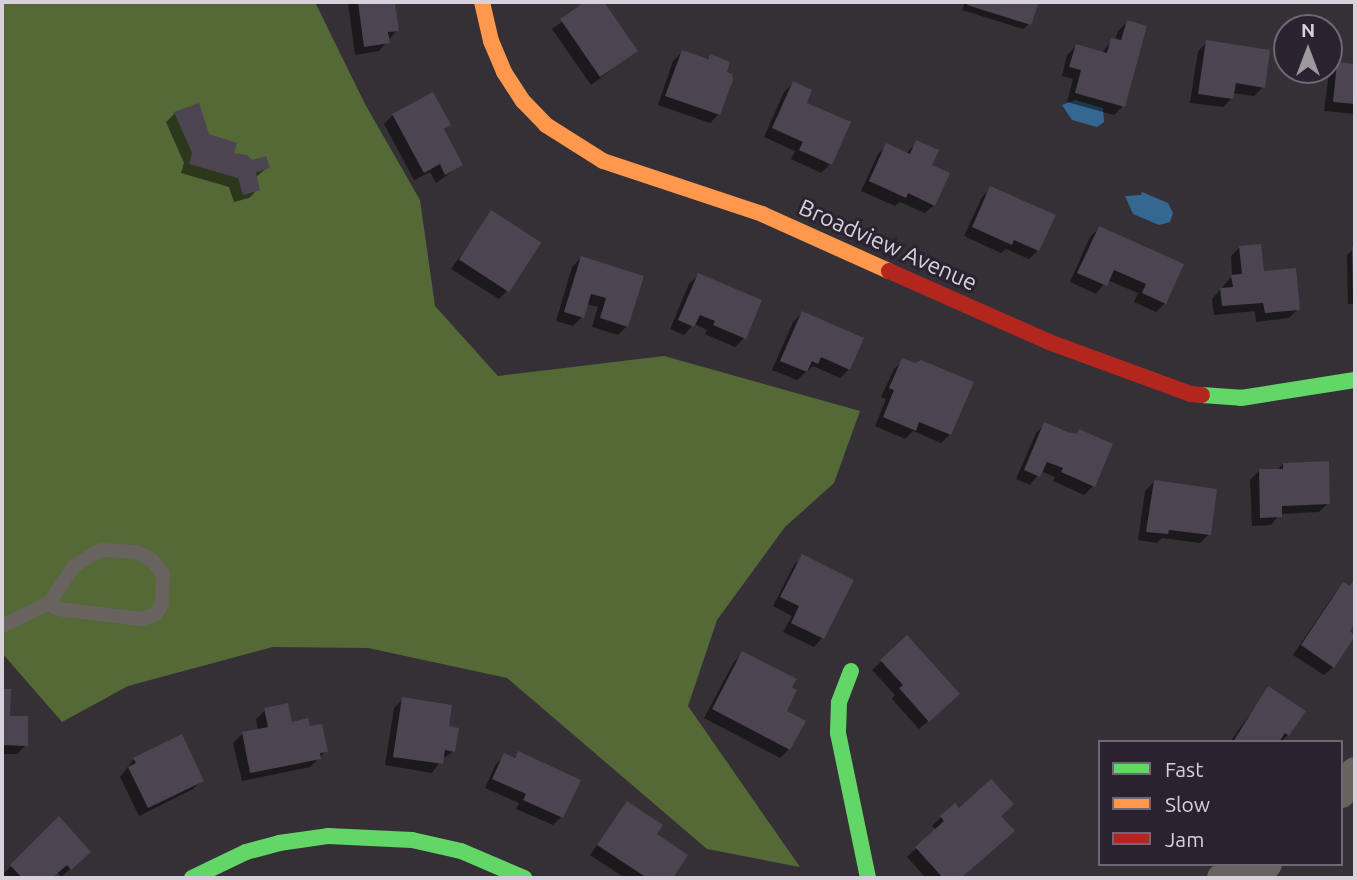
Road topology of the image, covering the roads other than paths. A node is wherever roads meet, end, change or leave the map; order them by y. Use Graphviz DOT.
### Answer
graph roads {
  1 [pos="482,2"];
  2 [pos="1355,380"];
  3 [pos="49,603"];
  4 [pos="2,626"];
  5 [pos="851,671"];
  6 [pos="1355,772"];
  7 [pos="1343,790"];
  8 [pos="1261,866"];
  9 [pos="191,878"];
  10 [pos="524,878"];
  11 [pos="868,878"];
  12 [pos="1222,878"];
  1 -- 2 [label="street, Broadview Avenue"];
  3 -- 3 [label="lane"];
  3 -- 4 [label="lane"];
  5 -- 11 [label="street"];
  6 -- 7 [label="street"];
  8 -- 12 [label="street"];
  9 -- 10 [label="street"];
}
